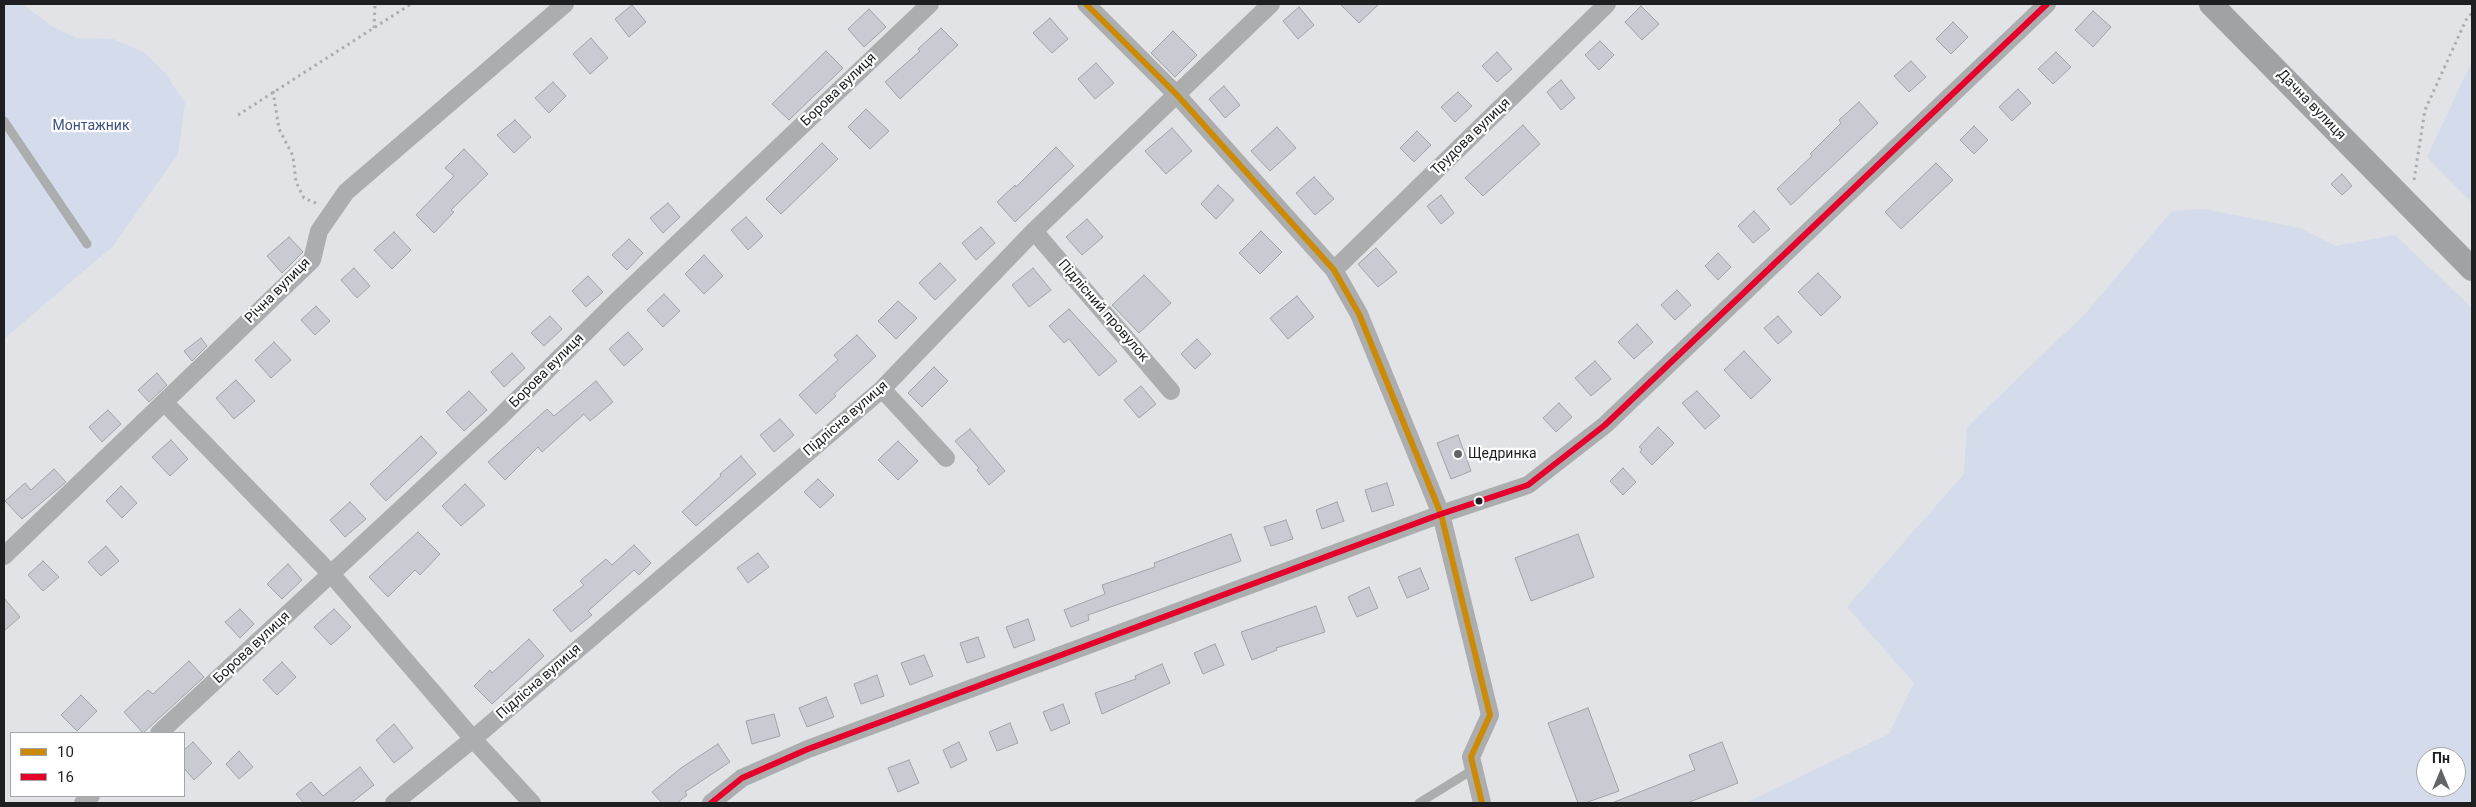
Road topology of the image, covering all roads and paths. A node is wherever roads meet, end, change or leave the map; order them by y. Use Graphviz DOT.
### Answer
graph roads {
  1 [pos="375,4"];
  2 [pos="411,4"];
  3 [pos="565,4"];
  4 [pos="930,4"];
  5 [pos="1086,4"];
  6 [pos="1271,4"];
  7 [pos="1607,4"];
  8 [pos="2047,4"];
  9 [pos="2212,4"];
  10 [pos="2472,13"];
  11 [pos="374,28"];
  12 [pos="273,91"];
  13 [pos="1177,95"];
  14 [pos="238,115"];
  15 [pos="4,121"];
  16 [pos="2410,206"];
  17 [pos="334,210"];
  18 [pos="1034,231"];
  19 [pos="87,244"];
  20 [pos="2472,269"];
  21 [pos="1334,270"];
  22 [pos="882,389"];
  23 [pos="1171,391"];
  24 [pos="164,402"];
  25 [pos="946,458"];
  26 [pos="1441,514"];
  27 [pos="4,556"];
  28 [pos="332,575"];
  29 [pos="160,732"];
  30 [pos="473,739"];
  31 [pos="1474,769"];
  32 [pos="394,803"];
  33 [pos="532,803"];
  34 [pos="712,803"];
  35 [pos="1419,803"];
  36 [pos="1482,803"];
  1 -- 11 [label="path"];
  2 -- 11 [label="path"];
  3 -- 17 [label="street, Річна вулиця"];
  4 -- 28 [label="street, Борова вулиця"];
  5 -- 13 [label="street"];
  6 -- 13 [label="street, Підлісна вулиця"];
  7 -- 21 [label="street, Трудова вулиця"];
  8 -- 26 [label="street"];
  9 -- 16 [label="street, Дачна вулиця"];
  10 -- 16 [label="path"];
  11 -- 12 [label="path"];
  12 -- 14 [label="path"];
  12 -- 17 [label="path"];
  13 -- 18 [label="street, Підлісна вулиця"];
  13 -- 21 [label="street"];
  15 -- 19 [label="lane"];
  16 -- 20 [label="street, Дачна вулиця"];
  17 -- 24 [label="street, Річна вулиця"];
  18 -- 22 [label="street, Підлісна вулиця"];
  18 -- 23 [label="street, Підлісний провулок"];
  21 -- 26 [label="street"];
  22 -- 25 [label="street"];
  22 -- 30 [label="street, Підлісна вулиця"];
  24 -- 27 [label="street, Річна вулиця"];
  24 -- 28 [label="street"];
  26 -- 31 [label="street"];
  26 -- 34 [label="street"];
  28 -- 29 [label="street, Борова вулиця"];
  28 -- 30 [label="street"];
  30 -- 32 [label="street, Підлісна вулиця"];
  30 -- 33 [label="street"];
  31 -- 35 [label="lane"];
  31 -- 36 [label="street"];
}
